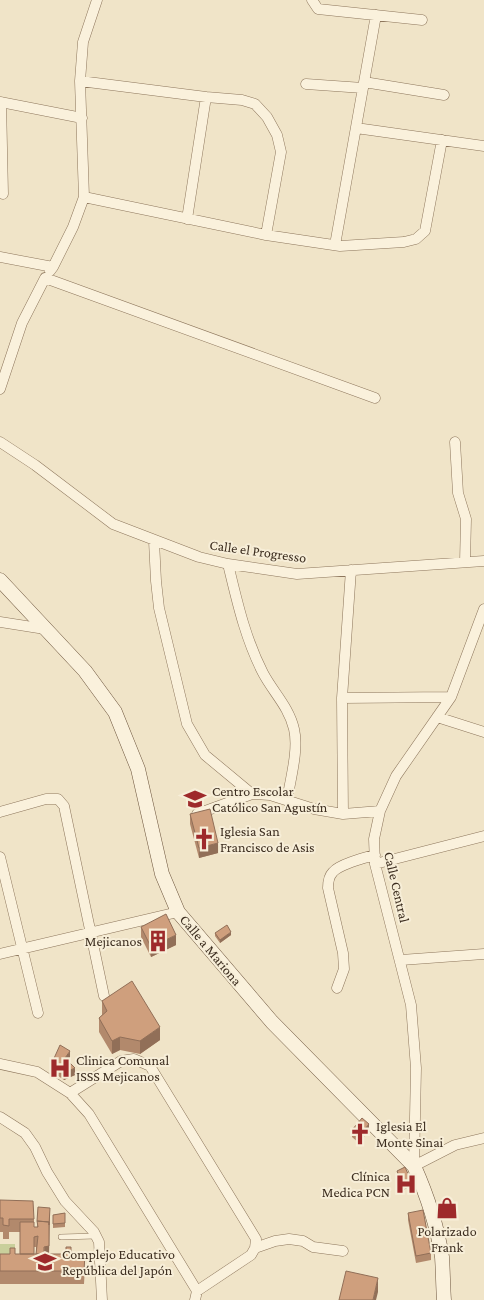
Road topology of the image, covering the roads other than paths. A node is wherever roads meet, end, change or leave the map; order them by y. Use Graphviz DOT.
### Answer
graph roads {
  1 [pos="97,0"];
  2 [pos="312,0"];
  3 [pos="376,16"];
  4 [pos="422,20"];
  5 [pos="80,81"];
  6 [pos="306,84"];
  7 [pos="363,85"];
  8 [pos="444,95"];
  9 [pos="206,97"];
  10 [pos="1,102"];
  11 [pos="82,118"];
  12 [pos="356,128"];
  13 [pos="442,140"];
  14 [pos="484,146"];
  15 [pos="3,194"];
  16 [pos="84,197"];
  17 [pos="187,219"];
  18 [pos="266,235"];
  19 [pos="335,244"];
  20 [pos="0,257"];
  21 [pos="53,267"];
  22 [pos="45,278"];
  23 [pos="0,389"];
  24 [pos="374,398"];
  25 [pos="0,442"];
  26 [pos="455,442"];
  27 [pos="154,541"];
  28 [pos="465,562"];
  29 [pos="484,562"];
  30 [pos="228,564"];
  31 [pos="350,570"];
  32 [pos="0,580"];
  33 [pos="484,609"];
  34 [pos="0,622"];
  35 [pos="45,629"];
  36 [pos="451,697"];
  37 [pos="342,698"];
  38 [pos="437,717"];
  39 [pos="484,732"];
  40 [pos="252,794"];
  41 [pos="287,801"];
  42 [pos="380,811"];
  43 [pos="0,812"];
  44 [pos="343,814"];
  45 [pos="194,815"];
  46 [pos="484,836"];
  47 [pos="0,857"];
  48 [pos="375,859"];
  49 [pos="2,879"];
  50 [pos="178,912"];
  51 [pos="90,933"];
  52 [pos="22,949"];
  53 [pos="0,954"];
  54 [pos="484,954"];
  55 [pos="401,960"];
  56 [pos="337,988"];
  57 [pos="104,996"];
  58 [pos="38,1013"];
  59 [pos="0,1064"];
  60 [pos="70,1093"];
  61 [pos="0,1117"];
  62 [pos="484,1138"];
  63 [pos="414,1166"];
  64 [pos="96,1236"];
  65 [pos="61,1237"];
  66 [pos="255,1248"];
  67 [pos="344,1251"];
  68 [pos="196,1295"];
  69 [pos="102,1300"];
  70 [pos="444,1300"];
  1 -- 5 [label="street"];
  2 -- 3 [label="street"];
  3 -- 4 [label="street"];
  3 -- 7 [label="street"];
  5 -- 9 [label="street"];
  5 -- 11 [label="street"];
  6 -- 7 [label="street"];
  7 -- 8 [label="street"];
  7 -- 12 [label="street"];
  9 -- 17 [label="street"];
  9 -- 18 [label="street"];
  10 -- 11 [label="street"];
  10 -- 15 [label="street"];
  11 -- 16 [label="street"];
  12 -- 13 [label="street"];
  12 -- 19 [label="street"];
  13 -- 14 [label="street"];
  13 -- 19 [label="street"];
  16 -- 17 [label="street"];
  16 -- 21 [label="street"];
  17 -- 18 [label="street"];
  18 -- 19 [label="street"];
  20 -- 21 [label="street"];
  21 -- 22 [label="street"];
  22 -- 23 [label="street"];
  22 -- 24 [label="street"];
  25 -- 27 [label="street, Calle el Progresso"];
  26 -- 28 [label="street"];
  27 -- 30 [label="street, Calle el Progresso"];
  27 -- 40 [label="street"];
  28 -- 29 [label="street, Calle el Progresso"];
  28 -- 31 [label="street, Calle el Progresso"];
  30 -- 31 [label="street, Calle el Progresso"];
  30 -- 41 [label="street"];
  31 -- 37 [label="street"];
  32 -- 35 [label="main road, Calle a Mariona"];
  33 -- 36 [label="street, Calle Central"];
  34 -- 35 [label="street"];
  35 -- 50 [label="main road, Calle a Mariona"];
  36 -- 37 [label="street"];
  36 -- 38 [label="street, Calle Central"];
  37 -- 44 [label="street"];
  38 -- 39 [label="street"];
  38 -- 42 [label="street, Calle Central"];
  40 -- 41 [label="street"];
  40 -- 45 [label="street"];
  41 -- 44 [label="street"];
  42 -- 44 [label="street"];
  42 -- 48 [label="street, Calle Central"];
  43 -- 51 [label="street"];
  46 -- 48 [label="street"];
  47 -- 49 [label="street"];
  48 -- 55 [label="street, Calle Central"];
  48 -- 56 [label="street"];
  49 -- 52 [label="street"];
  50 -- 51 [label="street"];
  50 -- 63 [label="main road, Calle a Mariona"];
  51 -- 52 [label="street"];
  51 -- 57 [label="street"];
  52 -- 53 [label="street"];
  52 -- 58 [label="street"];
  54 -- 55 [label="street"];
  55 -- 63 [label="street, Calle Central"];
  59 -- 60 [label="street"];
  60 -- 66 [label="street"];
  60 -- 68 [label="street"];
  61 -- 64 [label="street"];
  62 -- 63 [label="street"];
  63 -- 70 [label="main road, Calle a Mariona"];
  64 -- 65 [label="lane"];
  64 -- 69 [label="street"];
  66 -- 67 [label="street"];
  66 -- 68 [label="street"];
}
